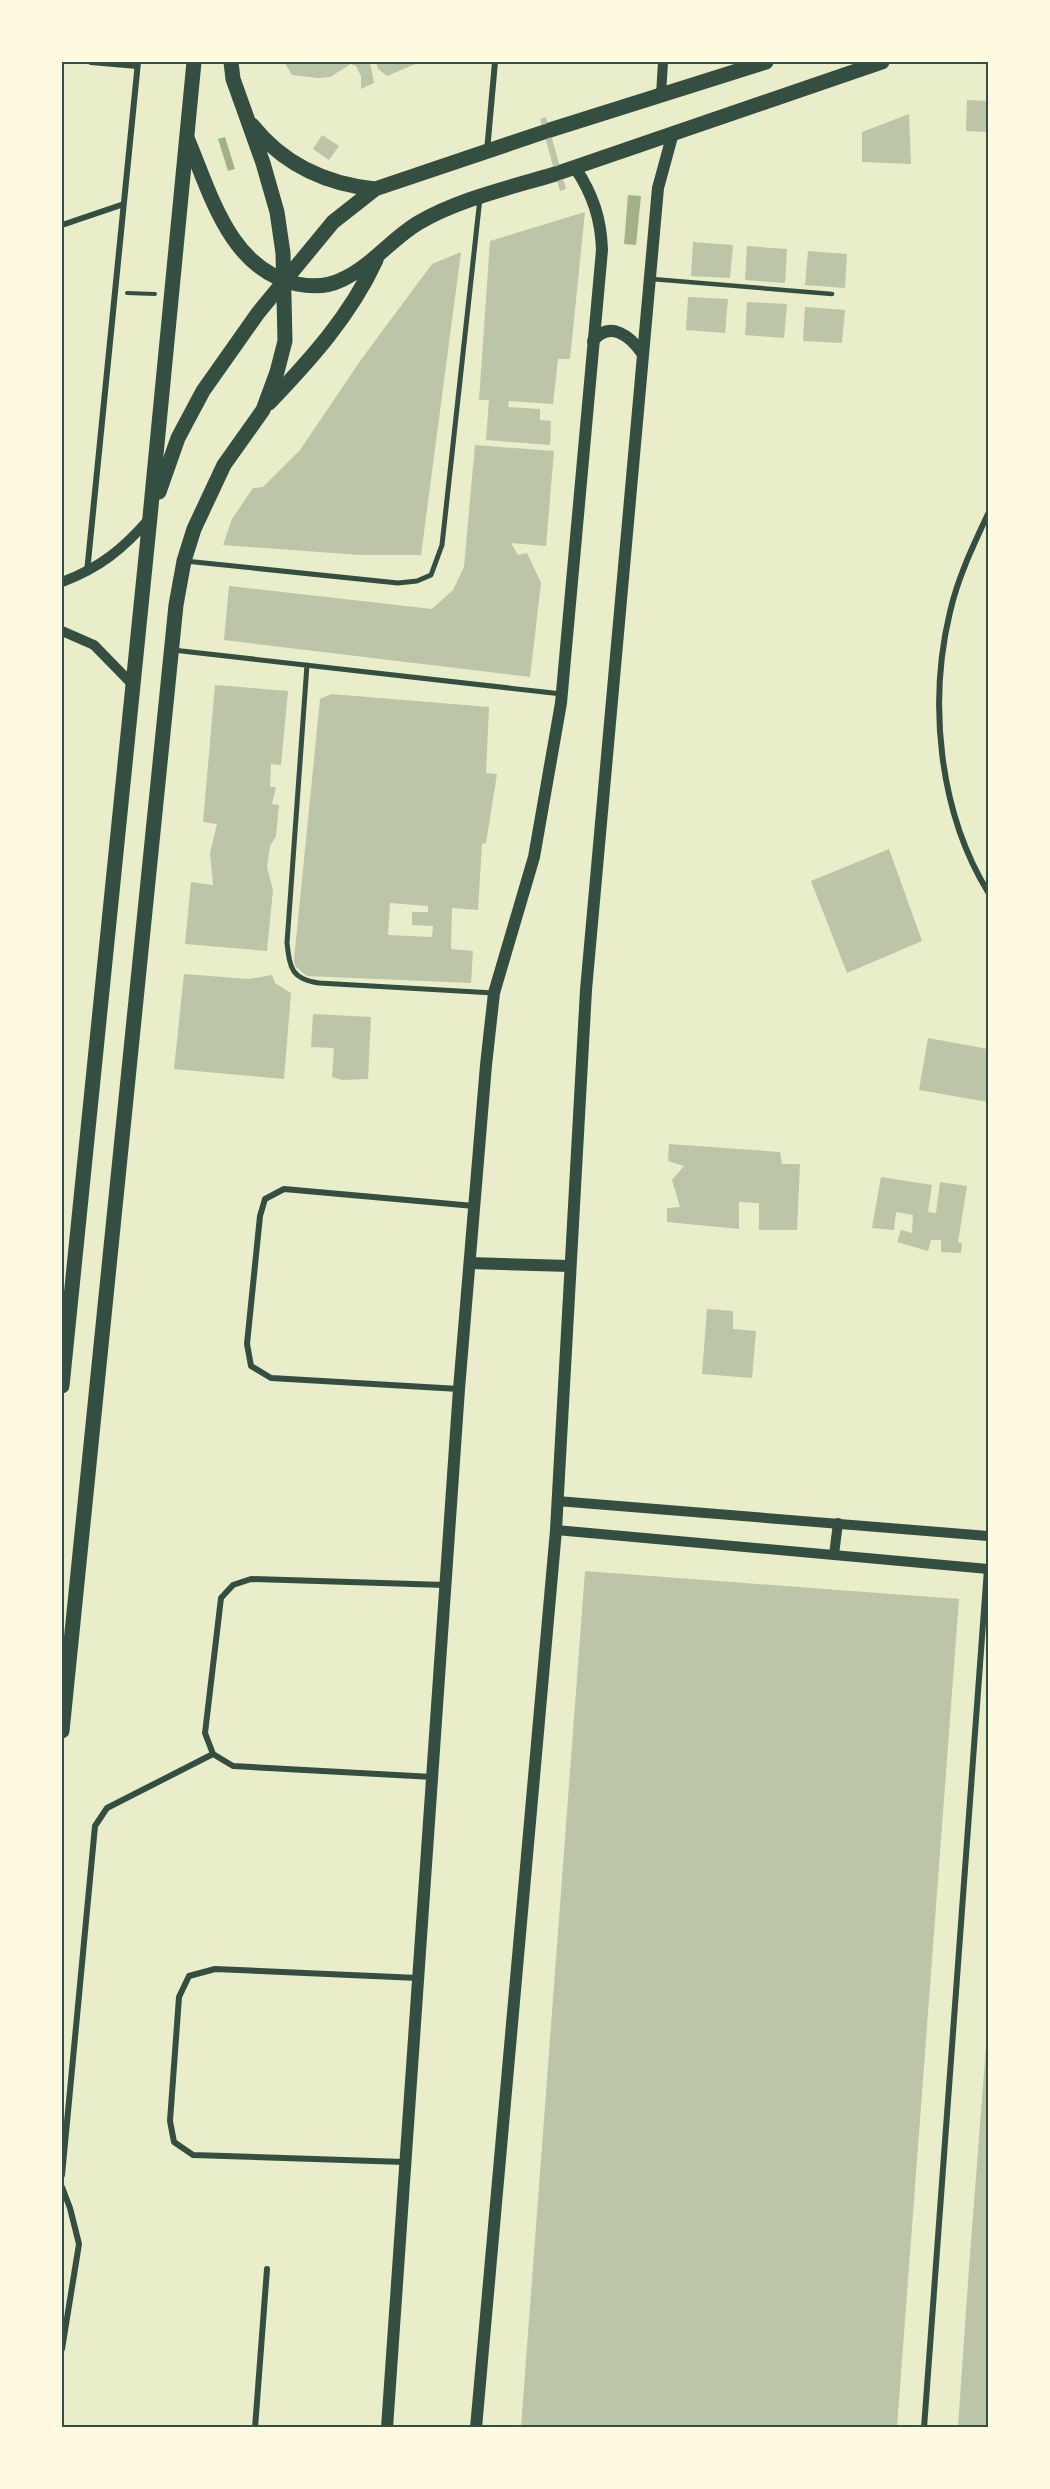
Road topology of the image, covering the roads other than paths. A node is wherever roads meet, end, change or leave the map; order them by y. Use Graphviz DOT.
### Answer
graph roads {
  1 [pos="91,62"];
  2 [pos="194,62"];
  3 [pos="231,62"];
  4 [pos="495,62"];
  5 [pos="663,62"];
  6 [pos="766,62"];
  7 [pos="882,62"];
  8 [pos="138,64"];
  9 [pos="661,95"];
  10 [pos="245,116"];
  11 [pos="673,133"];
  12 [pos="185,136"];
  13 [pos="487,152"];
  14 [pos="564,172"];
  15 [pos="375,189"];
  16 [pos="480,196"];
  17 [pos="122,205"];
  18 [pos="62,225"];
  19 [pos="377,256"];
  20 [pos="649,279"];
  21 [pos="284,281"];
  22 [pos="832,294"];
  23 [pos="592,341"];
  24 [pos="642,353"];
  25 [pos="263,410"];
  26 [pos="988,514"];
  27 [pos="150,517"];
  28 [pos="184,561"];
  29 [pos="87,572"];
  30 [pos="62,582"];
  31 [pos="62,631"];
  32 [pos="171,650"];
  33 [pos="307,664"];
  34 [pos="133,685"];
  35 [pos="562,694"];
  36 [pos="988,892"];
  37 [pos="494,993"];
  38 [pos="475,1206"];
  39 [pos="470,1263"];
  40 [pos="570,1266"];
  41 [pos="62,1386"];
  42 [pos="459,1389"];
  43 [pos="557,1501"];
  44 [pos="837,1523"];
  45 [pos="556,1530"];
  46 [pos="988,1536"];
  47 [pos="834,1555"];
  48 [pos="988,1569"];
  49 [pos="446,1585"];
  50 [pos="62,1731"];
  51 [pos="213,1755"];
  52 [pos="434,1777"];
  53 [pos="419,1978"];
  54 [pos="404,2162"];
  55 [pos="62,2175"];
  56 [pos="62,2187"];
  57 [pos="267,2269"];
  58 [pos="62,2349"];
  59 [pos="474,2424"];
  60 [pos="389,2425"];
  61 [pos="255,2427"];
  62 [pos="924,2427"];
  1 -- 8 [label="street"];
  2 -- 12 [label="main road"];
  3 -- 10 [label="main road"];
  4 -- 13 [label="street"];
  5 -- 9 [label="street"];
  6 -- 9 [label="main road"];
  7 -- 11 [label="main road"];
  8 -- 17 [label="street"];
  9 -- 13 [label="main road"];
  10 -- 15 [label="main road"];
  10 -- 21 [label="main road"];
  11 -- 14 [label="main road"];
  11 -- 20 [label="main road"];
  12 -- 21 [label="main road"];
  12 -- 27 [label="main road"];
  13 -- 15 [label="main road"];
  14 -- 16 [label="main road"];
  14 -- 23 [label="main road"];
  15 -- 21 [label="main road"];
  16 -- 19 [label="main road"];
  16 -- 28 [label="street"];
  17 -- 18 [label="street"];
  17 -- 29 [label="street"];
  19 -- 21 [label="main road"];
  19 -- 25 [label="main road"];
  20 -- 22 [label="lane"];
  20 -- 24 [label="main road"];
  21 -- 25 [label="main road"];
  21 -- 27 [label="main road"];
  23 -- 24 [label="main road"];
  23 -- 35 [label="main road"];
  24 -- 40 [label="main road"];
  25 -- 28 [label="main road"];
  26 -- 36 [label="street"];
  27 -- 29 [label="street"];
  27 -- 34 [label="main road"];
  28 -- 32 [label="main road"];
  29 -- 30 [label="street"];
  31 -- 34 [label="street"];
  32 -- 33 [label="street"];
  32 -- 50 [label="main road"];
  33 -- 35 [label="street"];
  33 -- 37 [label="street"];
  34 -- 41 [label="main road"];
  35 -- 37 [label="main road"];
  37 -- 38 [label="main road"];
  38 -- 39 [label="main road"];
  38 -- 42 [label="street"];
  39 -- 40 [label="main road"];
  39 -- 42 [label="main road"];
  40 -- 43 [label="main road"];
  42 -- 49 [label="main road"];
  43 -- 44 [label="street"];
  43 -- 45 [label="main road"];
  44 -- 46 [label="street"];
  44 -- 47 [label="street"];
  45 -- 47 [label="street"];
  45 -- 59 [label="main road"];
  47 -- 48 [label="street"];
  48 -- 62 [label="street"];
  49 -- 51 [label="street"];
  49 -- 52 [label="main road"];
  51 -- 52 [label="street"];
  51 -- 55 [label="street"];
  52 -- 53 [label="main road"];
  53 -- 54 [label="main road"];
  53 -- 54 [label="street"];
  54 -- 60 [label="main road"];
  56 -- 58 [label="street"];
  57 -- 61 [label="street"];
}
